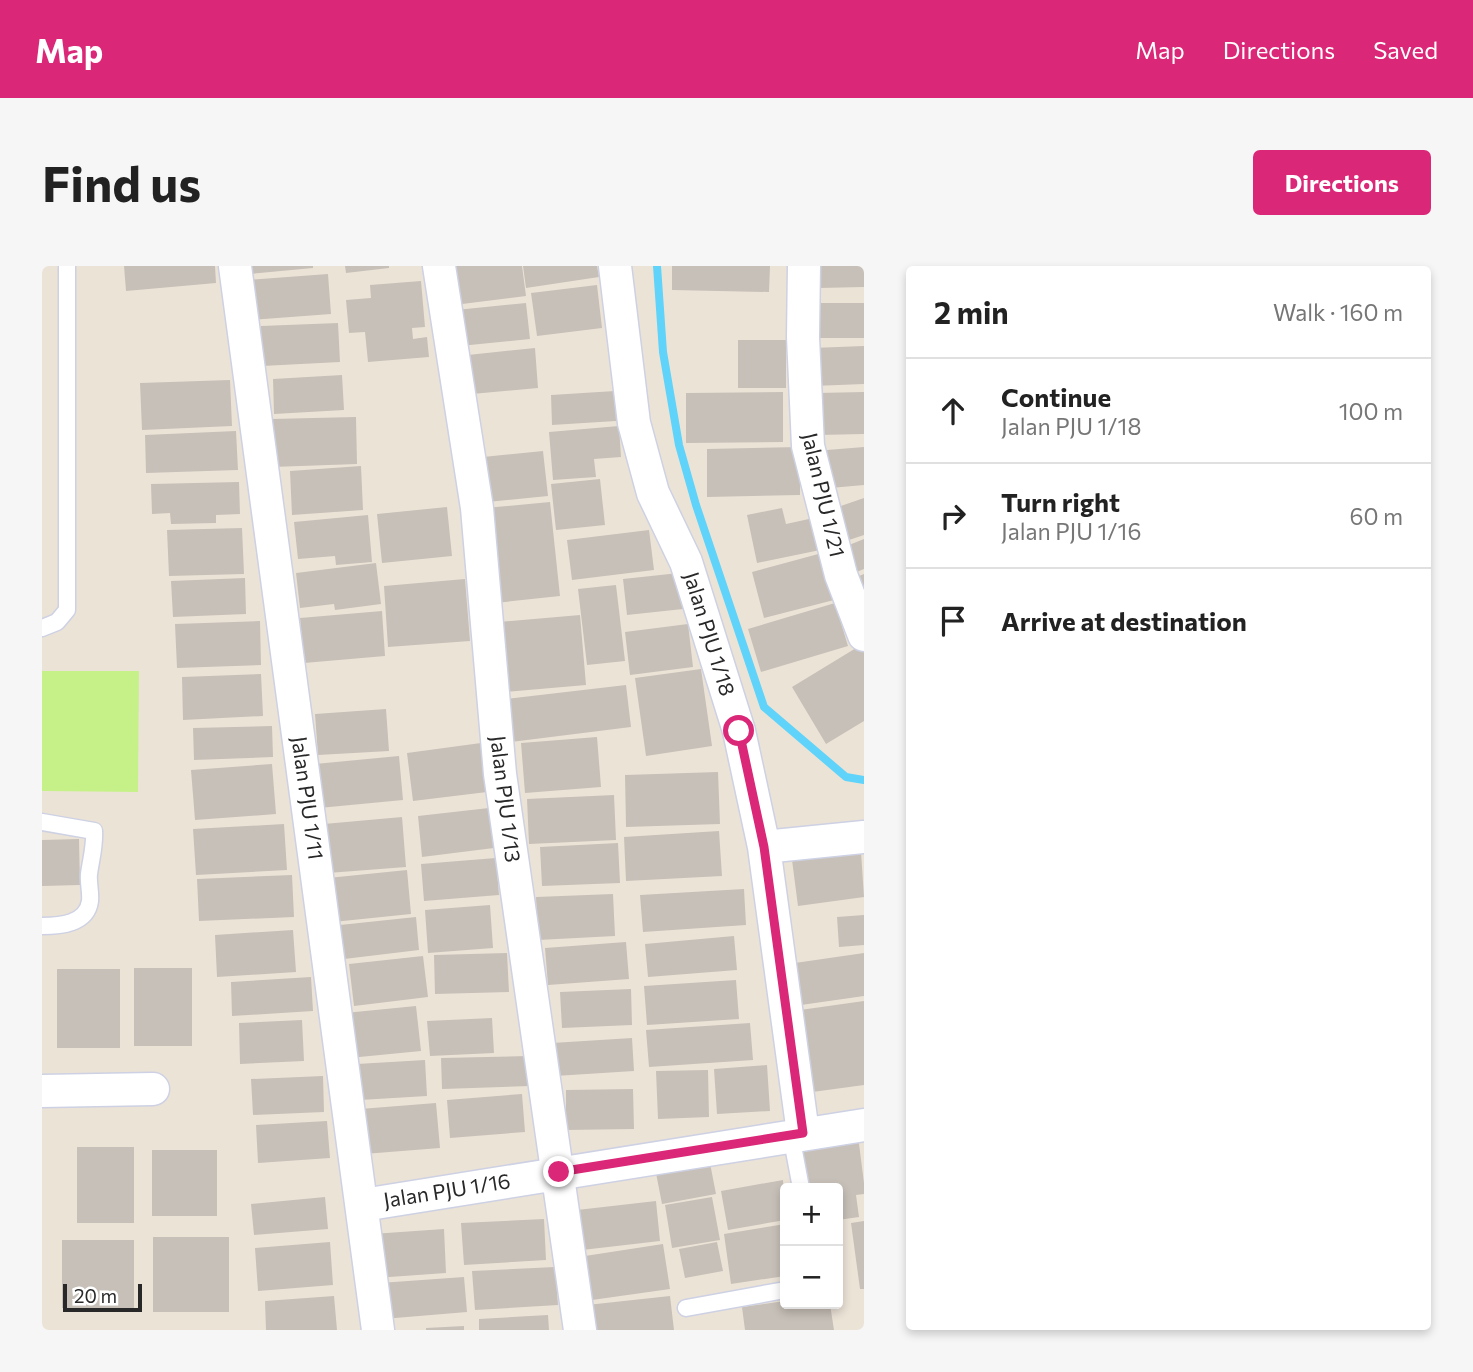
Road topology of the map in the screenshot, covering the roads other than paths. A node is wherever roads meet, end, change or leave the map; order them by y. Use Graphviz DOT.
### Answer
graph roads {
  1 [pos="66,266"];
  2 [pos="235,266"];
  3 [pos="439,266"];
  4 [pos="615,266"];
  5 [pos="804,266"];
  6 [pos="42,628"];
  7 [pos="864,635"];
  8 [pos="42,822"];
  9 [pos="864,837"];
  10 [pos="764,847"];
  11 [pos="42,926"];
  12 [pos="153,1089"];
  13 [pos="42,1091"];
  14 [pos="864,1125"];
  15 [pos="797,1134"];
  16 [pos="559,1172"];
  17 [pos="801,1183"];
  18 [pos="363,1205"];
  19 [pos="780,1291"];
  20 [pos="686,1308"];
  21 [pos="378,1330"];
  22 [pos="580,1330"];
  1 -- 6 [label="lane"];
  2 -- 18 [label="street, Jalan PJU 1/11"];
  3 -- 16 [label="street, Jalan PJU 1/13"];
  4 -- 10 [label="street, Jalan PJU 1/18"];
  5 -- 7 [label="street, Jalan PJU 1/21"];
  8 -- 11 [label="lane"];
  9 -- 10 [label="street"];
  10 -- 15 [label="street, Jalan PJU 1/18"];
  12 -- 13 [label="street"];
  14 -- 15 [label="street, Jalan PJU 1/16"];
  15 -- 16 [label="street, Jalan PJU 1/16"];
  15 -- 17 [label="lane"];
  16 -- 18 [label="street, Jalan PJU 1/16"];
  16 -- 22 [label="street, Jalan PJU 1/13"];
  18 -- 21 [label="street, Jalan PJU 1/11"];
  19 -- 20 [label="lane"];
}
